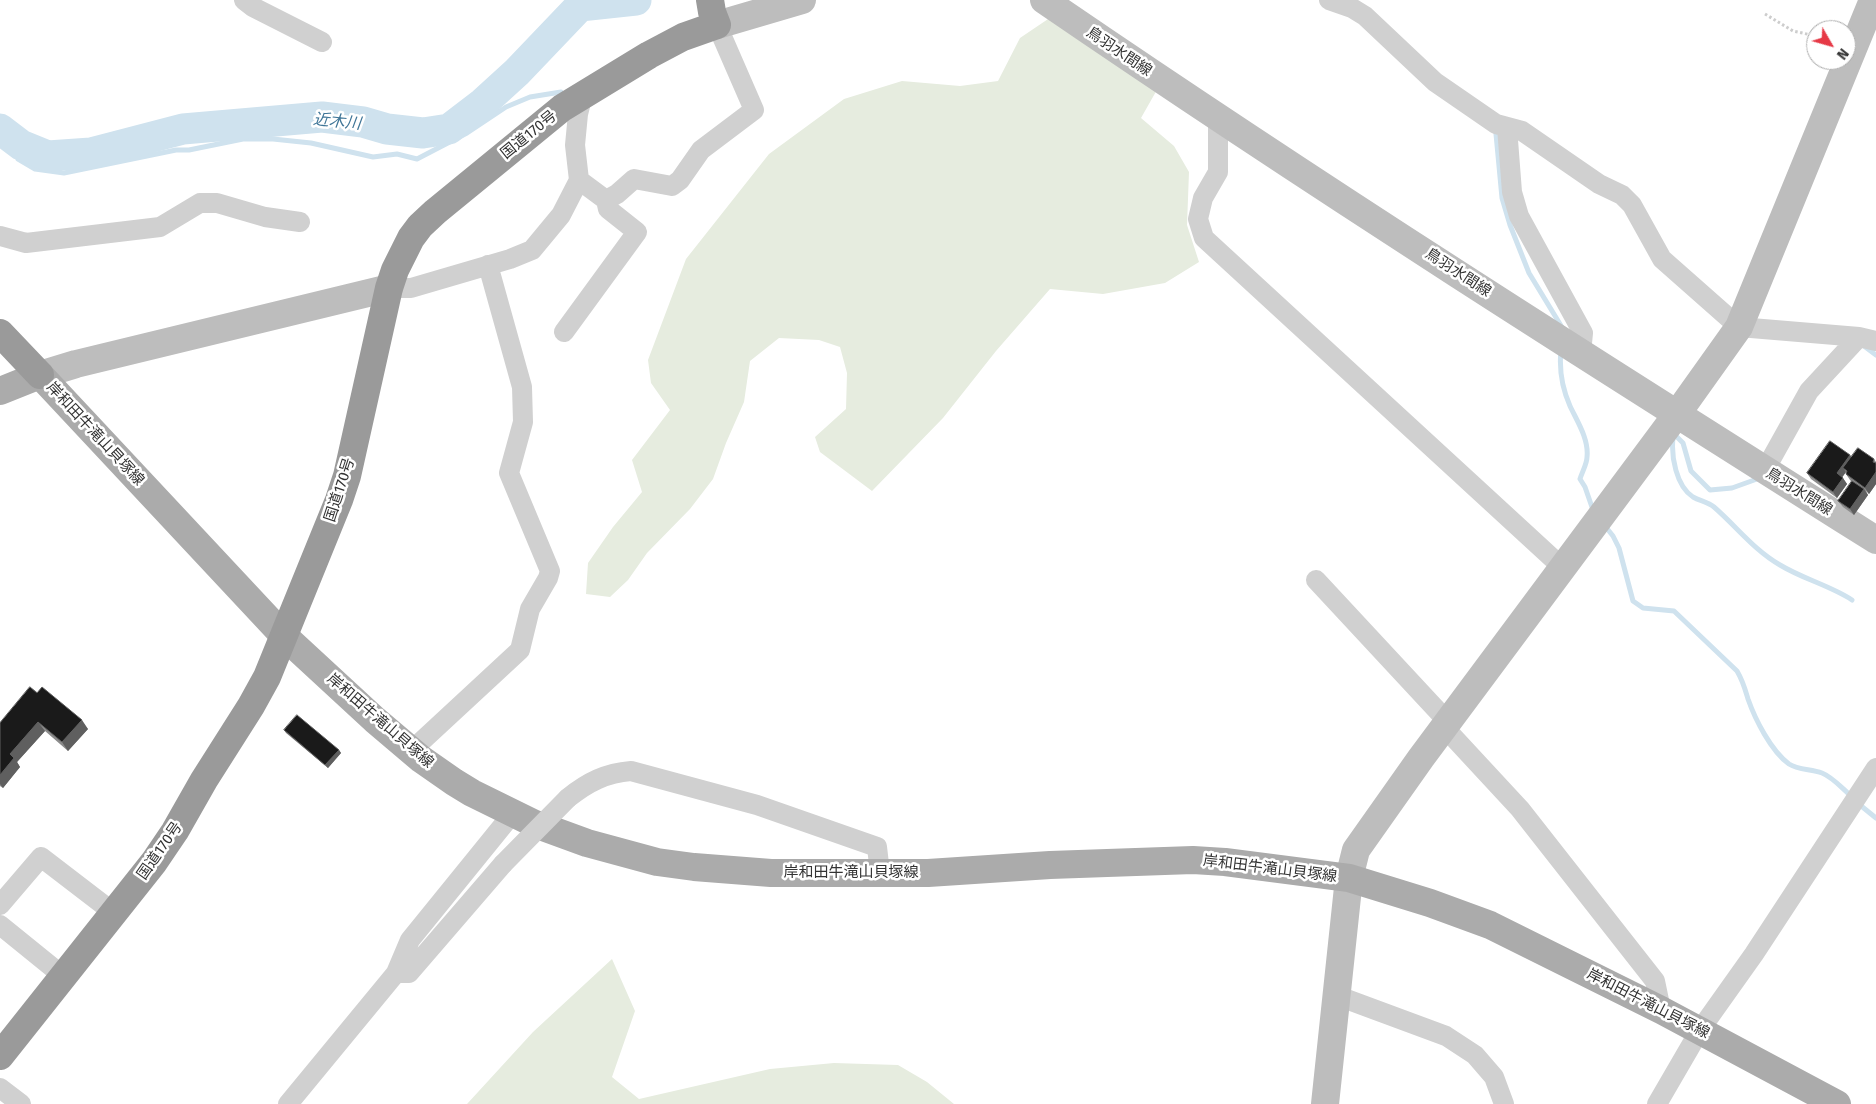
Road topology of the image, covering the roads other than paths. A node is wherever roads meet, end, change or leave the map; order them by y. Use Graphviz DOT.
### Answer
graph roads {
  1 [pos="244,0"];
  2 [pos="802,0"];
  3 [pos="1044,0"];
  4 [pos="1329,0"];
  5 [pos="1873,0"];
  6 [pos="1368,8"];
  7 [pos="713,12"];
  8 [pos="322,42"];
  9 [pos="583,94"];
  10 [pos="1218,118"];
  11 [pos="1507,127"];
  12 [pos="579,180"];
  13 [pos="606,200"];
  14 [pos="300,222"];
  15 [pos="0,236"];
  16 [pos="488,265"];
  17 [pos="389,288"];
  18 [pos="1739,327"];
  19 [pos="564,332"];
  20 [pos="0,333"];
  21 [pos="1868,339"];
  22 [pos="1581,352"];
  23 [pos="40,375"];
  24 [pos="0,391"];
  25 [pos="1677,414"];
  26 [pos="1765,470"];
  27 [pos="1874,535"];
  28 [pos="1562,568"];
  29 [pos="1316,580"];
  30 [pos="284,636"];
  31 [pos="1446,724"];
  32 [pos="412,751"];
  33 [pos="1876,768"];
  34 [pos="513,813"];
  35 [pos="880,873"];
  36 [pos="1350,878"];
  37 [pos="0,905"];
  38 [pos="114,914"];
  39 [pos="0,925"];
  40 [pos="396,973"];
  41 [pos="63,976"];
  42 [pos="1338,996"];
  43 [pos="1661,1010"];
  44 [pos="1700,1030"];
  45 [pos="0,1056"];
  46 [pos="0,1088"];
  47 [pos="21,1104"];
  48 [pos="288,1104"];
  49 [pos="1325,1104"];
  50 [pos="1504,1104"];
  51 [pos="1657,1104"];
  52 [pos="1837,1104"];
  1 -- 8 [label="street"];
  2 -- 7 [label="street"];
  3 -- 10 [label="street, 鳥羽水間線"];
  4 -- 6 [label="street"];
  5 -- 18 [label="street"];
  6 -- 11 [label="street"];
  7 -- 9 [label="highway, 国道170号"];
  7 -- 13 [label="street"];
  9 -- 12 [label="street"];
  9 -- 17 [label="highway, 国道170号"];
  10 -- 22 [label="street, 鳥羽水間線"];
  10 -- 28 [label="street"];
  11 -- 18 [label="street"];
  11 -- 22 [label="street"];
  12 -- 13 [label="street"];
  12 -- 16 [label="street"];
  13 -- 19 [label="street"];
  14 -- 15 [label="street"];
  16 -- 17 [label="street"];
  16 -- 32 [label="street"];
  17 -- 23 [label="street"];
  17 -- 30 [label="highway, 国道170号"];
  18 -- 21 [label="street"];
  18 -- 25 [label="street"];
  20 -- 23 [label="highway"];
  21 -- 26 [label="street"];
  22 -- 25 [label="street, 鳥羽水間線"];
  23 -- 24 [label="main road, 岸和田牛滝山貝塚線"];
  23 -- 30 [label="main road, 岸和田牛滝山貝塚線"];
  25 -- 26 [label="street, 鳥羽水間線"];
  25 -- 28 [label="street"];
  26 -- 27 [label="street, 鳥羽水間線"];
  28 -- 31 [label="street"];
  29 -- 31 [label="street"];
  30 -- 32 [label="main road, 岸和田牛滝山貝塚線"];
  30 -- 38 [label="highway, 国道170号"];
  31 -- 36 [label="street"];
  31 -- 43 [label="street"];
  32 -- 34 [label="main road, 岸和田牛滝山貝塚線"];
  33 -- 44 [label="street"];
  34 -- 35 [label="main road, 岸和田牛滝山貝塚線"];
  34 -- 40 [label="street"];
  35 -- 36 [label="main road, 岸和田牛滝山貝塚線"];
  35 -- 40 [label="street, bridge"];
  36 -- 42 [label="street"];
  36 -- 43 [label="main road, 岸和田牛滝山貝塚線"];
  37 -- 38 [label="street"];
  38 -- 41 [label="highway, 国道170号"];
  39 -- 41 [label="street"];
  40 -- 48 [label="street"];
  41 -- 45 [label="highway, 国道170号"];
  42 -- 49 [label="street"];
  42 -- 50 [label="street"];
  43 -- 44 [label="main road, 岸和田牛滝山貝塚線"];
  44 -- 51 [label="street"];
  44 -- 52 [label="main road, 岸和田牛滝山貝塚線"];
  46 -- 47 [label="street"];
}
